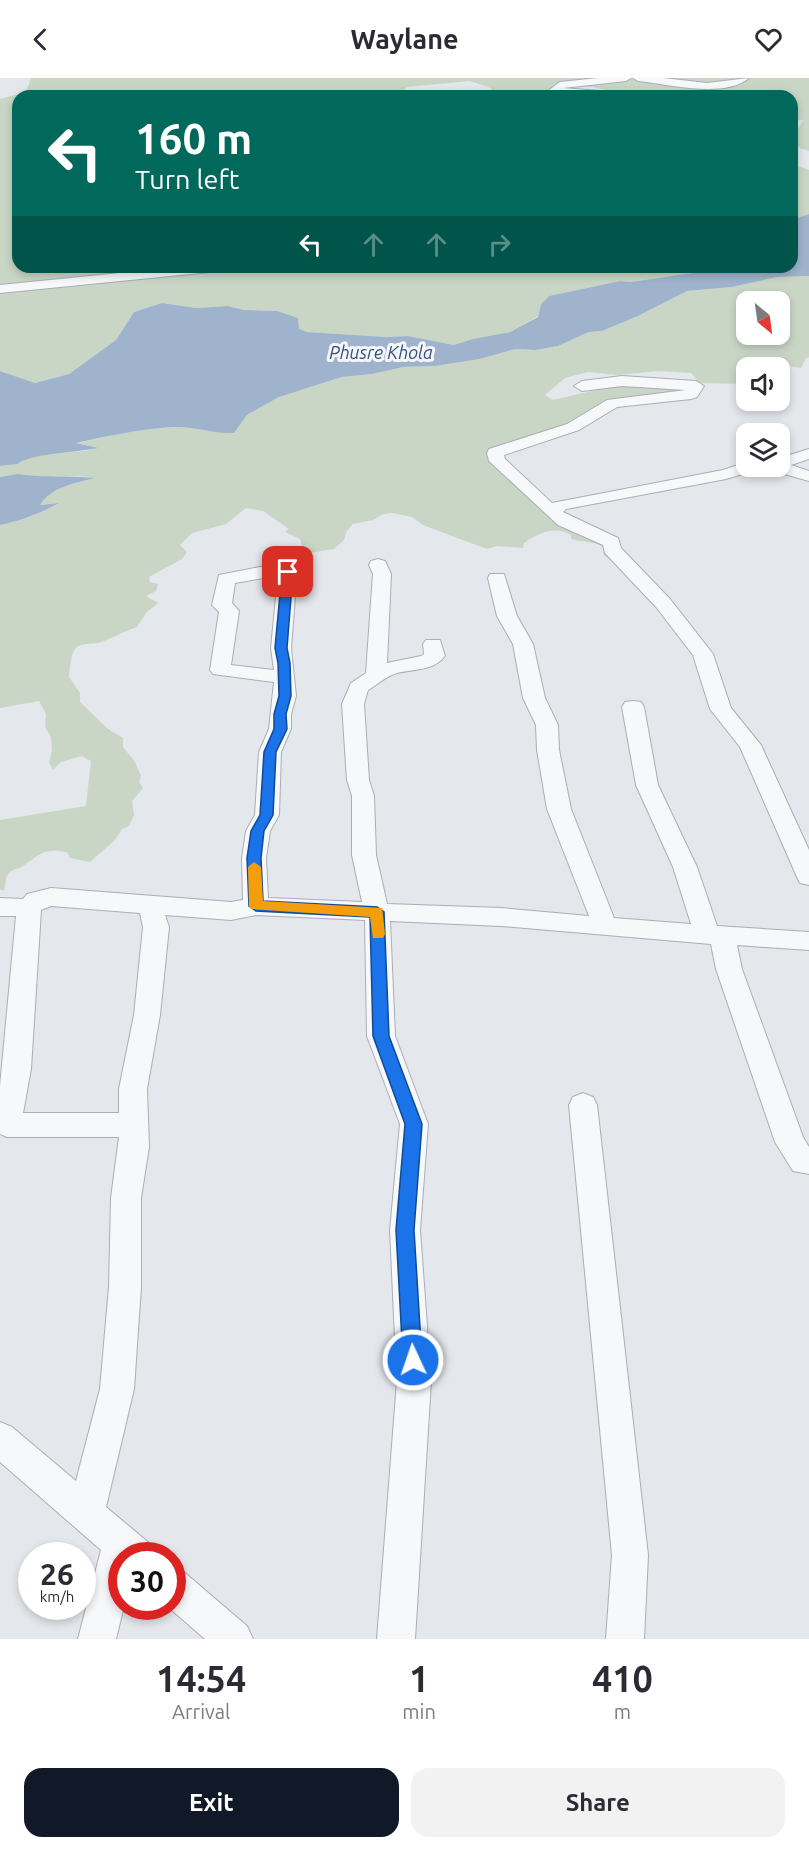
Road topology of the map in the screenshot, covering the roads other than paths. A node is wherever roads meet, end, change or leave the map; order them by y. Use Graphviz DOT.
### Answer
graph roads {
  1 [pos="626,78"];
  2 [pos="638,78"];
  3 [pos="744,78"];
  4 [pos="554,90"];
  5 [pos="160,273"];
  6 [pos="0,289"];
  7 [pos="582,386"];
  8 [pos="809,453"];
  9 [pos="790,460"];
  10 [pos="790,470"];
  11 [pos="736,471"];
  12 [pos="809,476"];
  13 [pos="552,512"];
  14 [pos="378,565"];
  15 [pos="497,578"];
  16 [pos="433,644"];
  17 [pos="376,676"];
  18 [pos="283,678"];
  19 [pos="633,707"];
  20 [pos="809,877"];
  21 [pos="150,905"];
  22 [pos="256,906"];
  23 [pos="0,907"];
  24 [pos="29,908"];
  25 [pos="377,912"];
  26 [pos="604,926"];
  27 [pos="714,934"];
  28 [pos="809,941"];
  29 [pos="583,1105"];
  30 [pos="133,1125"];
  31 [pos="807,1168"];
  32 [pos="0,1439"];
  33 [pos="87,1515"];
  34 [pos="120,1542"];
  35 [pos="186,1598"];
  36 [pos="108,1607"];
  37 [pos="97,1639"];
  38 [pos="234,1639"];
  39 [pos="396,1639"];
  40 [pos="625,1639"];
  1 -- 4 [label="street"];
  2 -- 3 [label="street"];
  5 -- 6 [label="street"];
  7 -- 13 [label="street"];
  8 -- 9 [label="street"];
  10 -- 12 [label="street"];
  11 -- 13 [label="street"];
  13 -- 20 [label="street"];
  14 -- 17 [label="street"];
  15 -- 26 [label="street"];
  16 -- 17 [label="street"];
  17 -- 25 [label="street"];
  18 -- 18 [label="street"];
  18 -- 22 [label="street"];
  19 -- 27 [label="street"];
  21 -- 22 [label="street"];
  21 -- 24 [label="street"];
  21 -- 30 [label="street"];
  22 -- 25 [label="street"];
  23 -- 24 [label="street"];
  24 -- 30 [label="street"];
  25 -- 26 [label="street"];
  25 -- 39 [label="street"];
  26 -- 27 [label="street"];
  27 -- 28 [label="street"];
  27 -- 31 [label="street"];
  29 -- 40 [label="street"];
  30 -- 33 [label="street"];
  32 -- 33 [label="street"];
  33 -- 34 [label="street"];
  35 -- 38 [label="street"];
  36 -- 37 [label="street"];
}
